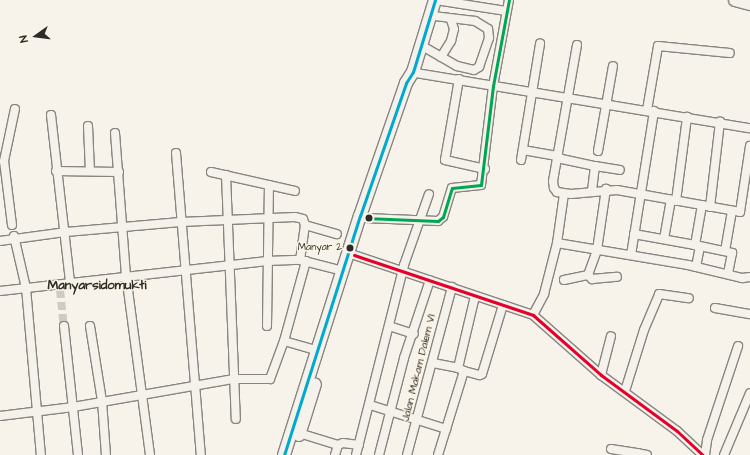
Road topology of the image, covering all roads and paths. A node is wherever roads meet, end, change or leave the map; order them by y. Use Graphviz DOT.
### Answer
graph roads {
  1 [pos="440,0"];
  2 [pos="509,0"];
  3 [pos="735,0"];
  4 [pos="750,4"];
  5 [pos="506,11"];
  6 [pos="437,16"];
  7 [pos="452,20"];
  8 [pos="540,44"];
  9 [pos="577,45"];
  10 [pos="424,46"];
  11 [pos="730,53"];
  12 [pos="441,57"];
  13 [pos="613,66"];
  14 [pos="416,73"];
  15 [pos="459,80"];
  16 [pos="493,86"];
  17 [pos="532,92"];
  18 [pos="568,97"];
  19 [pos="607,104"];
  20 [pos="15,109"];
  21 [pos="651,111"];
  22 [pos="51,115"];
  23 [pos="687,116"];
  24 [pos="720,122"];
  25 [pos="88,126"];
  26 [pos="750,128"];
  27 [pos="115,133"];
  28 [pos="750,146"];
  29 [pos="523,150"];
  30 [pos="598,151"];
  31 [pos="176,153"];
  32 [pos="558,157"];
  33 [pos="521,160"];
  34 [pos="595,166"];
  35 [pos="485,169"];
  36 [pos="620,170"];
  37 [pos="56,171"];
  38 [pos="90,171"];
  39 [pos="119,172"];
  40 [pos="211,172"];
  41 [pos="226,175"];
  42 [pos="269,185"];
  43 [pos="606,189"];
  44 [pos="295,191"];
  45 [pos="592,192"];
  46 [pos="429,194"];
  47 [pos="564,194"];
  48 [pos="642,194"];
  49 [pos="674,201"];
  50 [pos="706,206"];
  51 [pos="732,211"];
  52 [pos="267,218"];
  53 [pos="365,218"];
  54 [pos="227,219"];
  55 [pos="181,222"];
  56 [pos="420,222"];
  57 [pos="12,225"];
  58 [pos="304,225"];
  59 [pos="122,227"];
  60 [pos="66,232"];
  61 [pos="337,234"];
  62 [pos="634,234"];
  63 [pos="14,238"];
  64 [pos="664,239"];
  65 [pos="0,241"];
  66 [pos="557,243"];
  67 [pos="698,246"];
  68 [pos="597,250"];
  69 [pos="725,251"];
  70 [pos="354,254"];
  71 [pos="630,255"];
  72 [pos="303,260"];
  73 [pos="267,261"];
  74 [pos="230,266"];
  75 [pos="696,267"];
  76 [pos="338,269"];
  77 [pos="186,270"];
  78 [pos="403,271"];
  79 [pos="728,274"];
  80 [pos="126,275"];
  81 [pos="588,275"];
  82 [pos="617,277"];
  83 [pos="750,278"];
  84 [pos="430,280"];
  85 [pos="564,280"];
  86 [pos="70,282"];
  87 [pos="452,287"];
  88 [pos="26,288"];
  89 [pos="0,291"];
  90 [pos="475,296"];
  91 [pos="689,298"];
  92 [pos="503,305"];
  93 [pos="715,308"];
  94 [pos="750,314"];
  95 [pos="533,315"];
  96 [pos="64,326"];
  97 [pos="90,326"];
  98 [pos="267,326"];
  99 [pos="389,326"];
  100 [pos="414,334"];
  101 [pos="611,336"];
  102 [pos="284,341"];
  103 [pos="738,346"];
  104 [pos="314,350"];
  105 [pos="433,363"];
  106 [pos="461,370"];
  107 [pos="601,375"];
  108 [pos="233,378"];
  109 [pos="195,384"];
  110 [pos="625,391"];
  111 [pos="750,393"];
  112 [pos="141,394"];
  113 [pos="102,401"];
  114 [pos="370,405"];
  115 [pos="73,407"];
  116 [pos="38,411"];
  117 [pos="391,412"];
  118 [pos="0,416"];
  119 [pos="236,419"];
  120 [pos="418,420"];
  121 [pos="446,429"];
  122 [pos="300,433"];
  123 [pos="338,445"];
  124 [pos="359,445"];
  125 [pos="611,449"];
  126 [pos="637,454"];
  127 [pos="41,455"];
  128 [pos="78,455"];
  129 [pos="106,455"];
  130 [pos="150,455"];
  131 [pos="201,455"];
  132 [pos="284,455"];
  133 [pos="293,455"];
  134 [pos="335,455"];
  135 [pos="356,455"];
  136 [pos="379,455"];
  137 [pos="407,455"];
  138 [pos="438,455"];
  139 [pos="648,455"];
  140 [pos="704,455"];
  141 [pos="724,455"];
  1 -- 5 [label="street"];
  1 -- 6 [label="highway"];
  1 -- 76 [label="highway"];
  2 -- 5 [label="street"];
  3 -- 4 [label="highway"];
  5 -- 16 [label="street"];
  6 -- 7 [label="street"];
  6 -- 10 [label="highway"];
  7 -- 12 [label="street"];
  7 -- 12 [label="street"];
  8 -- 17 [label="street"];
  9 -- 18 [label="street"];
  10 -- 12 [label="street"];
  10 -- 14 [label="highway"];
  11 -- 21 [label="street"];
  13 -- 19 [label="street"];
  14 -- 15 [label="street"];
  14 -- 53 [label="highway"];
  15 -- 16 [label="street"];
  15 -- 35 [label="street"];
  16 -- 17 [label="street"];
  16 -- 35 [label="street"];
  17 -- 18 [label="street"];
  17 -- 29 [label="street"];
  18 -- 19 [label="street"];
  18 -- 32 [label="street"];
  19 -- 21 [label="street"];
  19 -- 30 [label="street"];
  20 -- 57 [label="street"];
  21 -- 23 [label="street"];
  21 -- 48 [label="street"];
  22 -- 37 [label="street"];
  23 -- 24 [label="street"];
  23 -- 49 [label="street"];
  24 -- 26 [label="street"];
  24 -- 50 [label="street"];
  25 -- 38 [label="street"];
  27 -- 39 [label="street"];
  28 -- 51 [label="street"];
  29 -- 32 [label="street"];
  29 -- 33 [label="street"];
  31 -- 55 [label="street"];
  32 -- 34 [label="street"];
  32 -- 47 [label="street"];
  34 -- 36 [label="street"];
  34 -- 45 [label="street"];
  35 -- 56 [label="street"];
  37 -- 38 [label="street"];
  37 -- 60 [label="street"];
  38 -- 39 [label="street"];
  39 -- 59 [label="street"];
  40 -- 41 [label="street"];
  41 -- 42 [label="street"];
  41 -- 54 [label="street"];
  42 -- 44 [label="street"];
  42 -- 52 [label="street"];
  43 -- 45 [label="street"];
  43 -- 48 [label="street"];
  43 -- 68 [label="street"];
  45 -- 47 [label="street"];
  46 -- 56 [label="street"];
  47 -- 66 [label="street"];
  48 -- 49 [label="street"];
  48 -- 62 [label="street"];
  49 -- 50 [label="street"];
  49 -- 64 [label="street"];
  50 -- 51 [label="street"];
  50 -- 67 [label="street"];
  51 -- 69 [label="street"];
  52 -- 54 [label="street"];
  52 -- 58 [label="street"];
  52 -- 73 [label="street"];
  53 -- 56 [label="street"];
  53 -- 70 [label="highway"];
  54 -- 55 [label="street"];
  54 -- 74 [label="street"];
  55 -- 59 [label="street"];
  55 -- 77 [label="street"];
  56 -- 78 [label="street"];
  58 -- 61 [label="street"];
  58 -- 72 [label="street"];
  59 -- 60 [label="street"];
  59 -- 80 [label="street"];
  60 -- 63 [label="street"];
  60 -- 86 [label="street"];
  62 -- 64 [label="street"];
  62 -- 71 [label="street"];
  63 -- 65 [label="street"];
  63 -- 88 [label="street"];
  64 -- 67 [label="street"];
  66 -- 68 [label="street"];
  66 -- 95 [label="street"];
  67 -- 69 [label="street"];
  67 -- 75 [label="street"];
  68 -- 71 [label="street"];
  68 -- 81 [label="street"];
  69 -- 79 [label="street"];
  70 -- 78 [label="street"];
  70 -- 122 [label="highway"];
  71 -- 75 [label="street"];
  72 -- 73 [label="street"];
  72 -- 76 [label="street"];
  72 -- 102 [label="street"];
  73 -- 74 [label="street"];
  73 -- 98 [label="street"];
  74 -- 77 [label="street"];
  74 -- 108 [label="street"];
  75 -- 79 [label="street"];
  76 -- 104 [label="highway"];
  77 -- 80 [label="street"];
  77 -- 109 [label="street"];
  78 -- 84 [label="street"];
  78 -- 99 [label="street"];
  79 -- 83 [label="street"];
  80 -- 86 [label="street"];
  80 -- 112 [label="street"];
  81 -- 82 [label="street"];
  81 -- 85 [label="street"];
  84 -- 87 [label="street"];
  84 -- 100 [label="street"];
  86 -- 88 [label="street"];
  87 -- 90 [label="street"];
  87 -- 105 [label="street, Jalan Makam Dalem VI"];
  88 -- 89 [label="street"];
  88 -- 116 [label="street"];
  90 -- 92 [label="street"];
  90 -- 106 [label="street"];
  91 -- 110 [label="street"];
  92 -- 95 [label="street"];
  92 -- 106 [label="street"];
  93 -- 94 [label="street"];
  95 -- 107 [label="street"];
  96 -- 115 [label="street"];
  97 -- 113 [label="street"];
  99 -- 100 [label="street"];
  99 -- 114 [label="street"];
  100 -- 117 [label="street"];
  101 -- 107 [label="street"];
  102 -- 104 [label="street"];
  102 -- 108 [label="street"];
  103 -- 140 [label="street"];
  104 -- 132 [label="highway"];
  105 -- 106 [label="street"];
  105 -- 120 [label="street, Jalan Makam Dalem VI"];
  106 -- 121 [label="street"];
  107 -- 110 [label="street"];
  108 -- 109 [label="street"];
  108 -- 119 [label="street"];
  109 -- 112 [label="street"];
  109 -- 131 [label="street"];
  110 -- 140 [label="street"];
  111 -- 141 [label="street"];
  112 -- 113 [label="street"];
  112 -- 130 [label="street"];
  113 -- 115 [label="street"];
  113 -- 129 [label="street"];
  114 -- 117 [label="street"];
  114 -- 124 [label="street"];
  115 -- 116 [label="street"];
  115 -- 128 [label="street"];
  116 -- 118 [label="street"];
  116 -- 127 [label="street"];
  117 -- 120 [label="street"];
  117 -- 136 [label="street"];
  120 -- 121 [label="street"];
  120 -- 137 [label="street, Jalan Makam Dalem VI"];
  121 -- 138 [label="street"];
  122 -- 123 [label="street"];
  122 -- 133 [label="highway"];
  123 -- 124 [label="street"];
  123 -- 134 [label="street"];
  124 -- 135 [label="street"];
  125 -- 126 [label="street"];
  126 -- 139 [label="street"];
}
